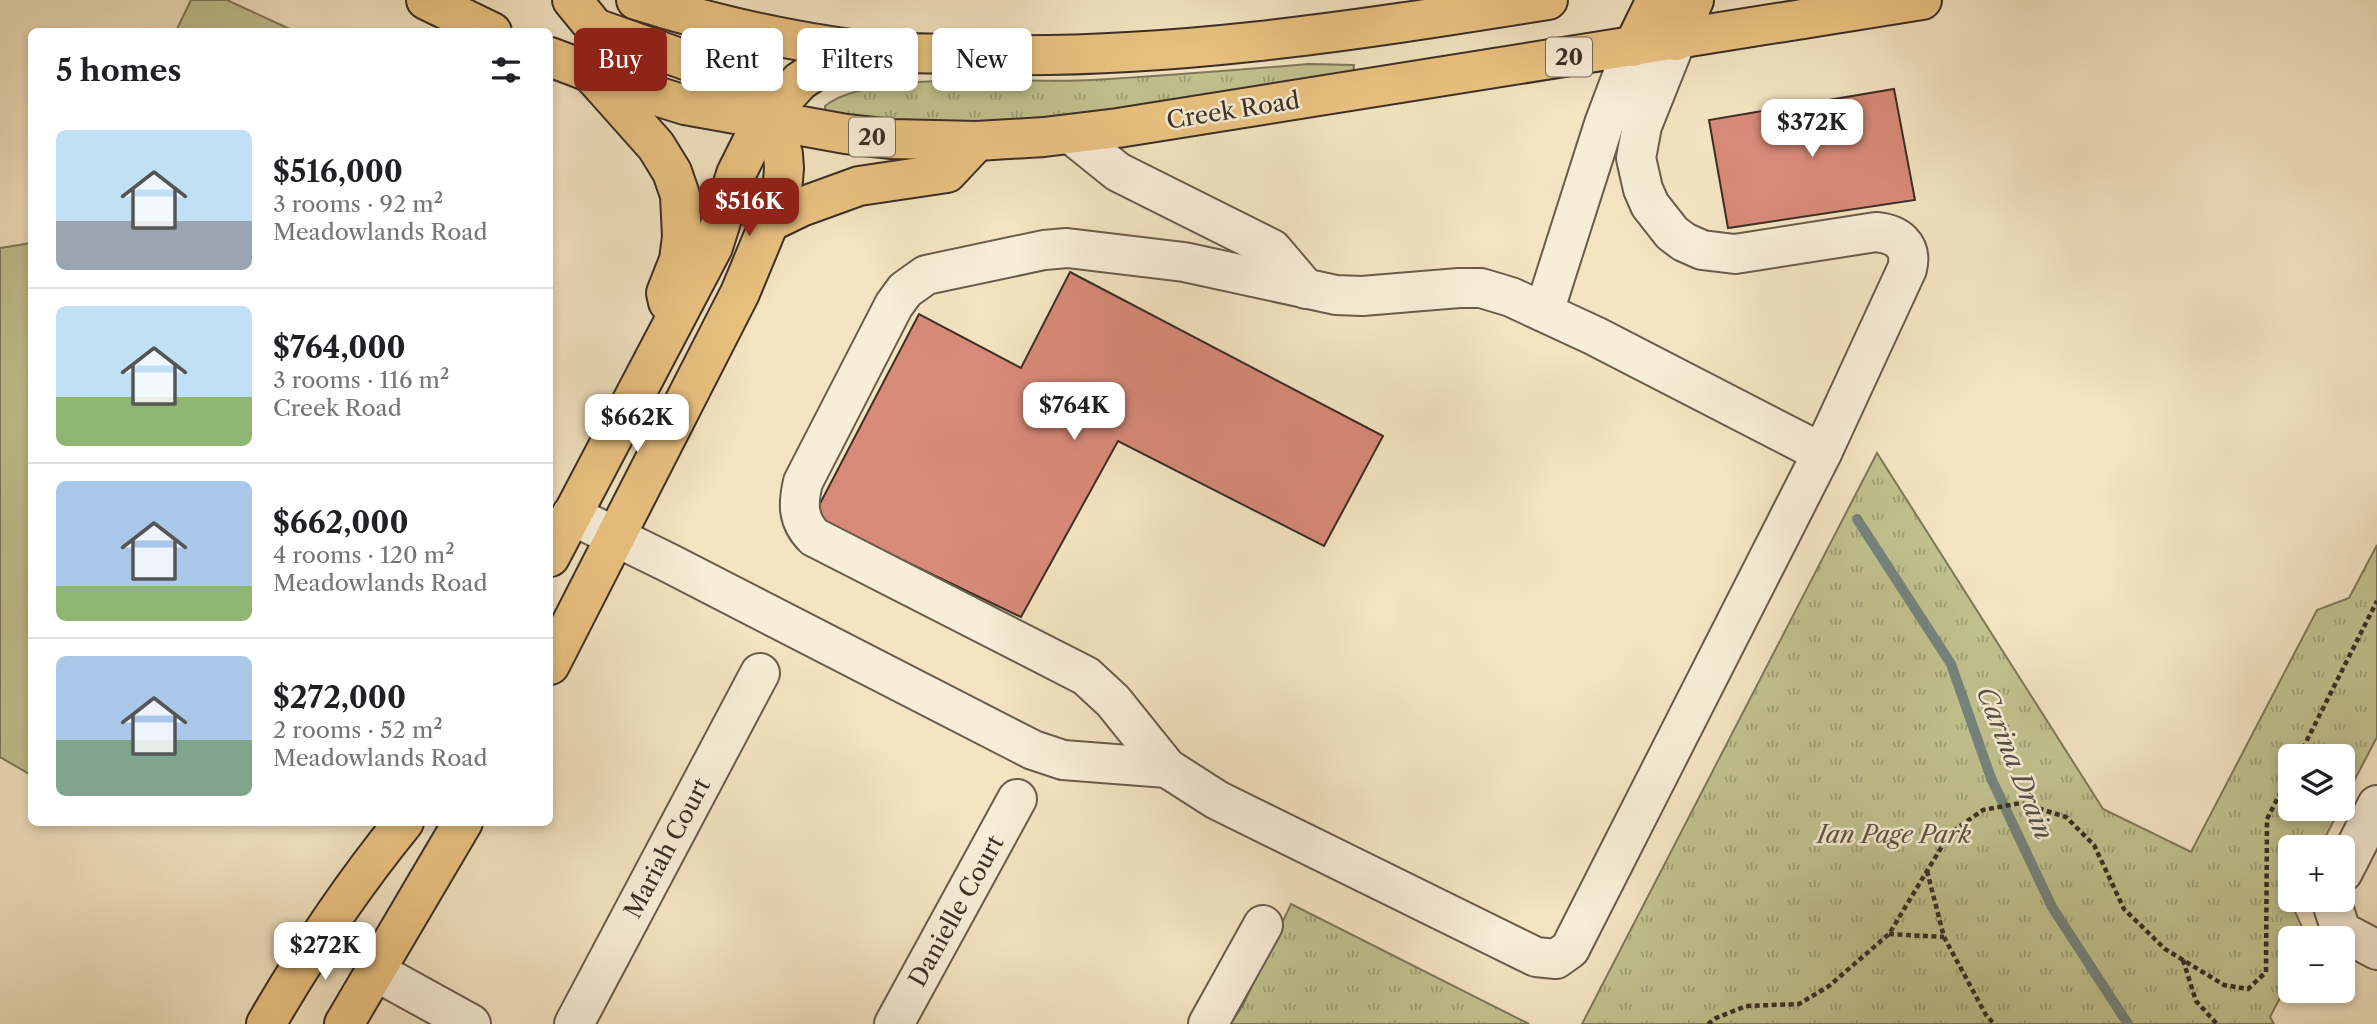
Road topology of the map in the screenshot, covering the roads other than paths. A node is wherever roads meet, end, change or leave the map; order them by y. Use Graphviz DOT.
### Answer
graph roads {
  1 [pos="426,0"];
  2 [pos="572,0"];
  3 [pos="636,0"];
  4 [pos="1548,0"];
  5 [pos="1656,0"];
  6 [pos="1694,0"];
  7 [pos="1922,0"];
  8 [pos="484,28"];
  9 [pos="797,39"];
  10 [pos="1676,41"];
  11 [pos="1633,47"];
  12 [pos="918,52"];
  13 [pos="553,58"];
  14 [pos="574,66"];
  15 [pos="797,85"];
  16 [pos="607,91"];
  17 [pos="645,91"];
  18 [pos="769,119"];
  19 [pos="1072,135"];
  20 [pos="977,141"];
  21 [pos="770,222"];
  22 [pos="1306,289"];
  23 [pos="1544,312"];
  24 [pos="673,324"];
  25 [pos="1822,453"];
  26 [pos="571,515"];
  27 [pos="615,537"];
  28 [pos="553,551"];
  29 [pos="553,659"];
  30 [pos="760,673"];
  31 [pos="1167,768"];
  32 [pos="1017,799"];
  33 [pos="2377,805"];
  34 [pos="401,826"];
  35 [pos="461,826"];
  36 [pos="2355,848"];
  37 [pos="2335,912"];
  38 [pos="1263,925"];
  39 [pos="2377,950"];
  40 [pos="374,971"];
  41 [pos="266,1024"];
  42 [pos="344,1024"];
  43 [pos="471,1024"];
  44 [pos="574,1024"];
  45 [pos="894,1024"];
  46 [pos="1208,1024"];
  1 -- 8 [label="main road"];
  2 -- 18 [label="main road"];
  3 -- 9 [label="main road, 20"];
  4 -- 12 [label="main road, 20"];
  5 -- 11 [label="main road"];
  6 -- 10 [label="main road"];
  7 -- 10 [label="main road, Creek Road / 20"];
  10 -- 11 [label="main road, Creek Road / 20"];
  10 -- 25 [label="street"];
  11 -- 19 [label="main road, Creek Road / 20"];
  11 -- 23 [label="street"];
  13 -- 14 [label="main road, Creek Road / 20"];
  15 -- 18 [label="main road"];
  16 -- 24 [label="main road"];
  17 -- 18 [label="main road, Creek Road / 20"];
  18 -- 20 [label="main road, Creek Road / 20"];
  18 -- 21 [label="main road"];
  18 -- 24 [label="main road"];
  19 -- 20 [label="main road, Creek Road / 20"];
  19 -- 22 [label="street"];
  20 -- 21 [label="main road"];
  21 -- 27 [label="main road"];
  22 -- 23 [label="street"];
  22 -- 31 [label="street"];
  23 -- 25 [label="street"];
  24 -- 26 [label="main road"];
  25 -- 31 [label="street"];
  26 -- 27 [label="street"];
  26 -- 28 [label="main road"];
  27 -- 29 [label="main road"];
  27 -- 31 [label="street"];
  30 -- 44 [label="street, Mariah Court"];
  32 -- 45 [label="street, Danielle Court"];
  33 -- 36 [label="street"];
  34 -- 41 [label="main road"];
  35 -- 40 [label="main road"];
  37 -- 39 [label="street"];
  38 -- 46 [label="street"];
  40 -- 42 [label="main road"];
  40 -- 43 [label="street"];
}
